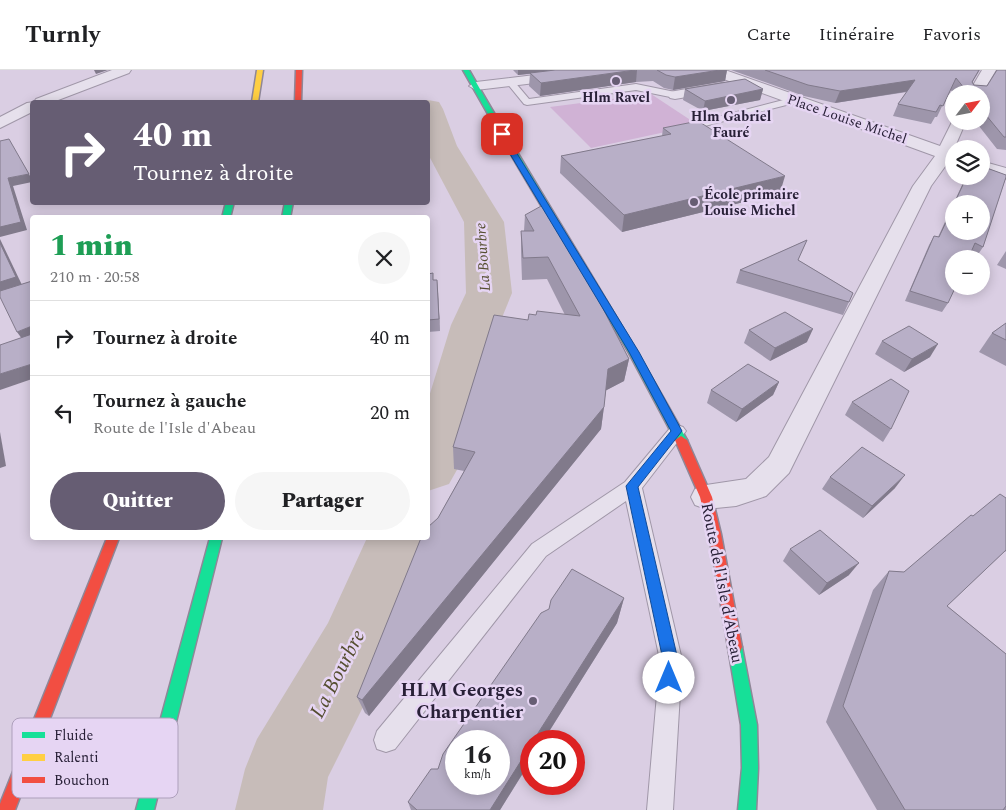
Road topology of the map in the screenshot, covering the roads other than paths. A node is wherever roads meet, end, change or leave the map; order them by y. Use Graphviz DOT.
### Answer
graph roads {
  1 [pos="124,70"];
  2 [pos="260,70"];
  3 [pos="299,70"];
  4 [pos="466,70"];
  5 [pos="610,70"];
  6 [pos="712,70"];
  7 [pos="989,70"];
  8 [pos="510,82"];
  9 [pos="748,84"];
  10 [pos="980,85"];
  11 [pos="476,86"];
  12 [pos="674,95"];
  13 [pos="46,100"];
  14 [pos="255,100"];
  15 [pos="298,100"];
  16 [pos="795,100"];
  17 [pos="30,107"];
  18 [pos="0,123"];
  19 [pos="701,124"];
  20 [pos="945,154"];
  21 [pos="945,160"];
  22 [pos="990,169"];
  23 [pos="1006,174"];
  24 [pos="677,431"];
  25 [pos="632,486"];
  26 [pos="706,497"];
  27 [pos="112,540"];
  28 [pos="215,540"];
  29 [pos="42,718"];
  30 [pos="169,718"];
  31 [pos="386,740"];
  32 [pos="750,768"];
  33 [pos="12,795"];
  34 [pos="758,802"];
  35 [pos="6,810"];
  36 [pos="660,810"];
  37 [pos="747,810"];
  1 -- 13 [label="street"];
  2 -- 14 [label="main road"];
  3 -- 15 [label="main road"];
  4 -- 11 [label="main road, Route de l'Isle d'Abeau"];
  5 -- 8 [label="street"];
  6 -- 9 [label="street, Place Louise Michel"];
  7 -- 10 [label="street"];
  8 -- 11 [label="street"];
  8 -- 12 [label="lane"];
  9 -- 12 [label="street"];
  9 -- 16 [label="street, Place Louise Michel"];
  11 -- 24 [label="main road, Route de l'Isle d'Abeau"];
  16 -- 19 [label="lane"];
  16 -- 20 [label="street, Place Louise Michel"];
  17 -- 18 [label="street"];
  21 -- 26 [label="street"];
  22 -- 23 [label="street"];
  24 -- 25 [label="lane"];
  24 -- 26 [label="main road, Route de l'Isle d'Abeau"];
  25 -- 31 [label="lane"];
  25 -- 36 [label="lane"];
  26 -- 32 [label="main road, Route de l'Isle d'Abeau"];
  27 -- 29 [label="main road"];
  28 -- 30 [label="main road"];
  32 -- 34 [label="main road, Route de l'Isle d'Abeau"];
  32 -- 37 [label="main road, Route de l'Isle d'Abeau"];
  33 -- 35 [label="main road"];
}
